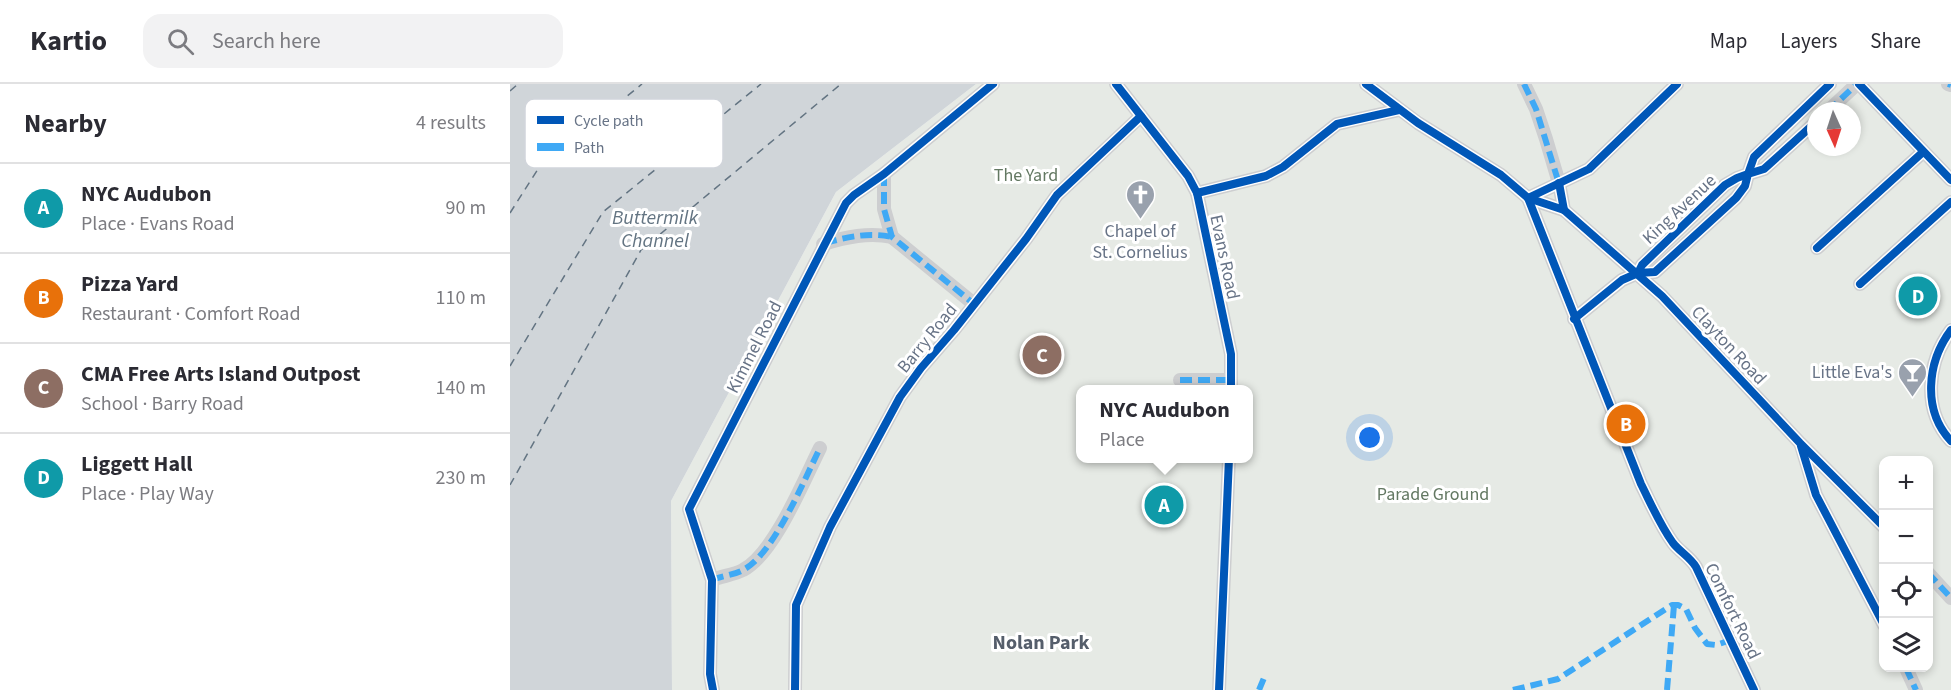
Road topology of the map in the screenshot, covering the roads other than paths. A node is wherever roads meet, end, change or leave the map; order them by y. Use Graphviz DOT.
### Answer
graph roads {
  1 [pos="993,84"];
  2 [pos="1116,84"];
  3 [pos="1366,84"];
  4 [pos="1524,84"];
  5 [pos="1677,84"];
  6 [pos="1830,84"];
  7 [pos="1858,84"];
  8 [pos="1838,102"];
  9 [pos="1399,110"];
  10 [pos="1141,116"];
  11 [pos="1807,130"];
  12 [pos="1923,152"];
  13 [pos="884,174"];
  14 [pos="1748,174"];
  15 [pos="1951,180"];
  16 [pos="1559,183"];
  17 [pos="1197,193"];
  18 [pos="1528,198"];
  19 [pos="1951,202"];
  20 [pos="1564,210"];
  21 [pos="892,237"];
  22 [pos="823,244"];
  23 [pos="1817,248"];
  24 [pos="1638,273"];
  25 [pos="1860,284"];
  26 [pos="974,304"];
  27 [pos="1574,320"];
  28 [pos="1951,330"];
  29 [pos="1180,380"];
  30 [pos="1231,385"];
  31 [pos="1951,441"];
  32 [pos="1800,443"];
  33 [pos="820,448"];
  34 [pos="1229,463"];
  35 [pos="1879,522"];
  36 [pos="1933,578"];
  37 [pos="712,580"];
  38 [pos="1951,598"];
  39 [pos="1881,618"];
  40 [pos="1908,672"];
  41 [pos="713,690"];
  42 [pos="795,690"];
  43 [pos="1219,690"];
  44 [pos="1754,690"];
  45 [pos="1916,690"];
  1 -- 13 [label="street, Kimmel Road"];
  2 -- 10 [label="street, Evans Road"];
  3 -- 9 [label="street, Comfort Road"];
  4 -- 16 [label="street"];
  5 -- 16 [label="street"];
  6 -- 14 [label="street, King Avenue"];
  7 -- 8 [label="street"];
  7 -- 12 [label="street"];
  9 -- 17 [label="street"];
  9 -- 18 [label="street, Comfort Road"];
  10 -- 17 [label="street, Evans Road"];
  10 -- 26 [label="street, Barry Road"];
  11 -- 14 [label="street"];
  12 -- 15 [label="street"];
  12 -- 23 [label="street"];
  13 -- 21 [label="street"];
  13 -- 22 [label="street, Kimmel Road"];
  14 -- 24 [label="street, King Avenue"];
  16 -- 18 [label="street"];
  16 -- 20 [label="street"];
  17 -- 30 [label="street, Evans Road"];
  18 -- 20 [label="street"];
  18 -- 27 [label="street, Comfort Road"];
  19 -- 25 [label="street"];
  20 -- 24 [label="street, Clayton Road"];
  21 -- 22 [label="street"];
  21 -- 26 [label="street"];
  22 -- 37 [label="street, Kimmel Road"];
  24 -- 27 [label="street, King Avenue"];
  24 -- 32 [label="street, Clayton Road"];
  26 -- 42 [label="street, Barry Road"];
  27 -- 44 [label="street, Comfort Road"];
  28 -- 31 [label="street"];
  29 -- 30 [label="street"];
  32 -- 35 [label="street, Clayton Road"];
  32 -- 39 [label="street"];
  33 -- 37 [label="street"];
  34 -- 43 [label="street"];
  36 -- 38 [label="street"];
  37 -- 41 [label="street, Kimmel Road"];
  40 -- 45 [label="street"];
}
